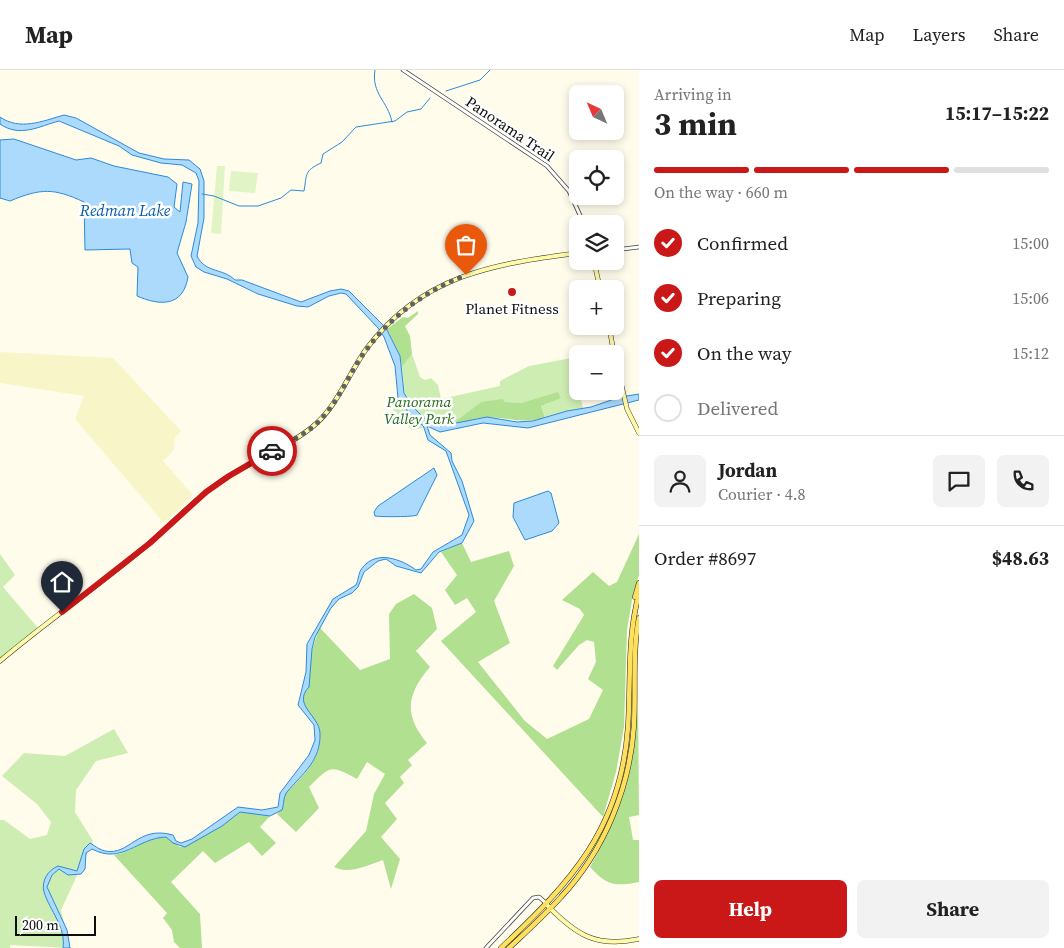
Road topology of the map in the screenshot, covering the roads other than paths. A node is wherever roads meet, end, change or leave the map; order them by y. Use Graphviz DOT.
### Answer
graph roads {
  1 [pos="403,70"];
  2 [pos="580,215"];
  3 [pos="639,247"];
  4 [pos="624,249"];
  5 [pos="569,255"];
  6 [pos="624,398"];
  7 [pos="639,433"];
  8 [pos="639,583"];
  9 [pos="639,594"];
  10 [pos="639,618"];
  11 [pos="632,626"];
  12 [pos="0,661"];
  13 [pos="549,906"];
  14 [pos="639,939"];
  15 [pos="486,948"];
  16 [pos="501,948"];
  17 [pos="509,948"];
  1 -- 2 [label="street, Panorama Trail"];
  3 -- 4 [label="street"];
  5 -- 12 [label="main road"];
  6 -- 7 [label="main road"];
  8 -- 11 [label="main road"];
  9 -- 11 [label="main road"];
  10 -- 13 [label="main road"];
  11 -- 13 [label="main road"];
  13 -- 14 [label="main road"];
  13 -- 15 [label="street"];
  13 -- 16 [label="main road"];
  13 -- 17 [label="main road"];
}
